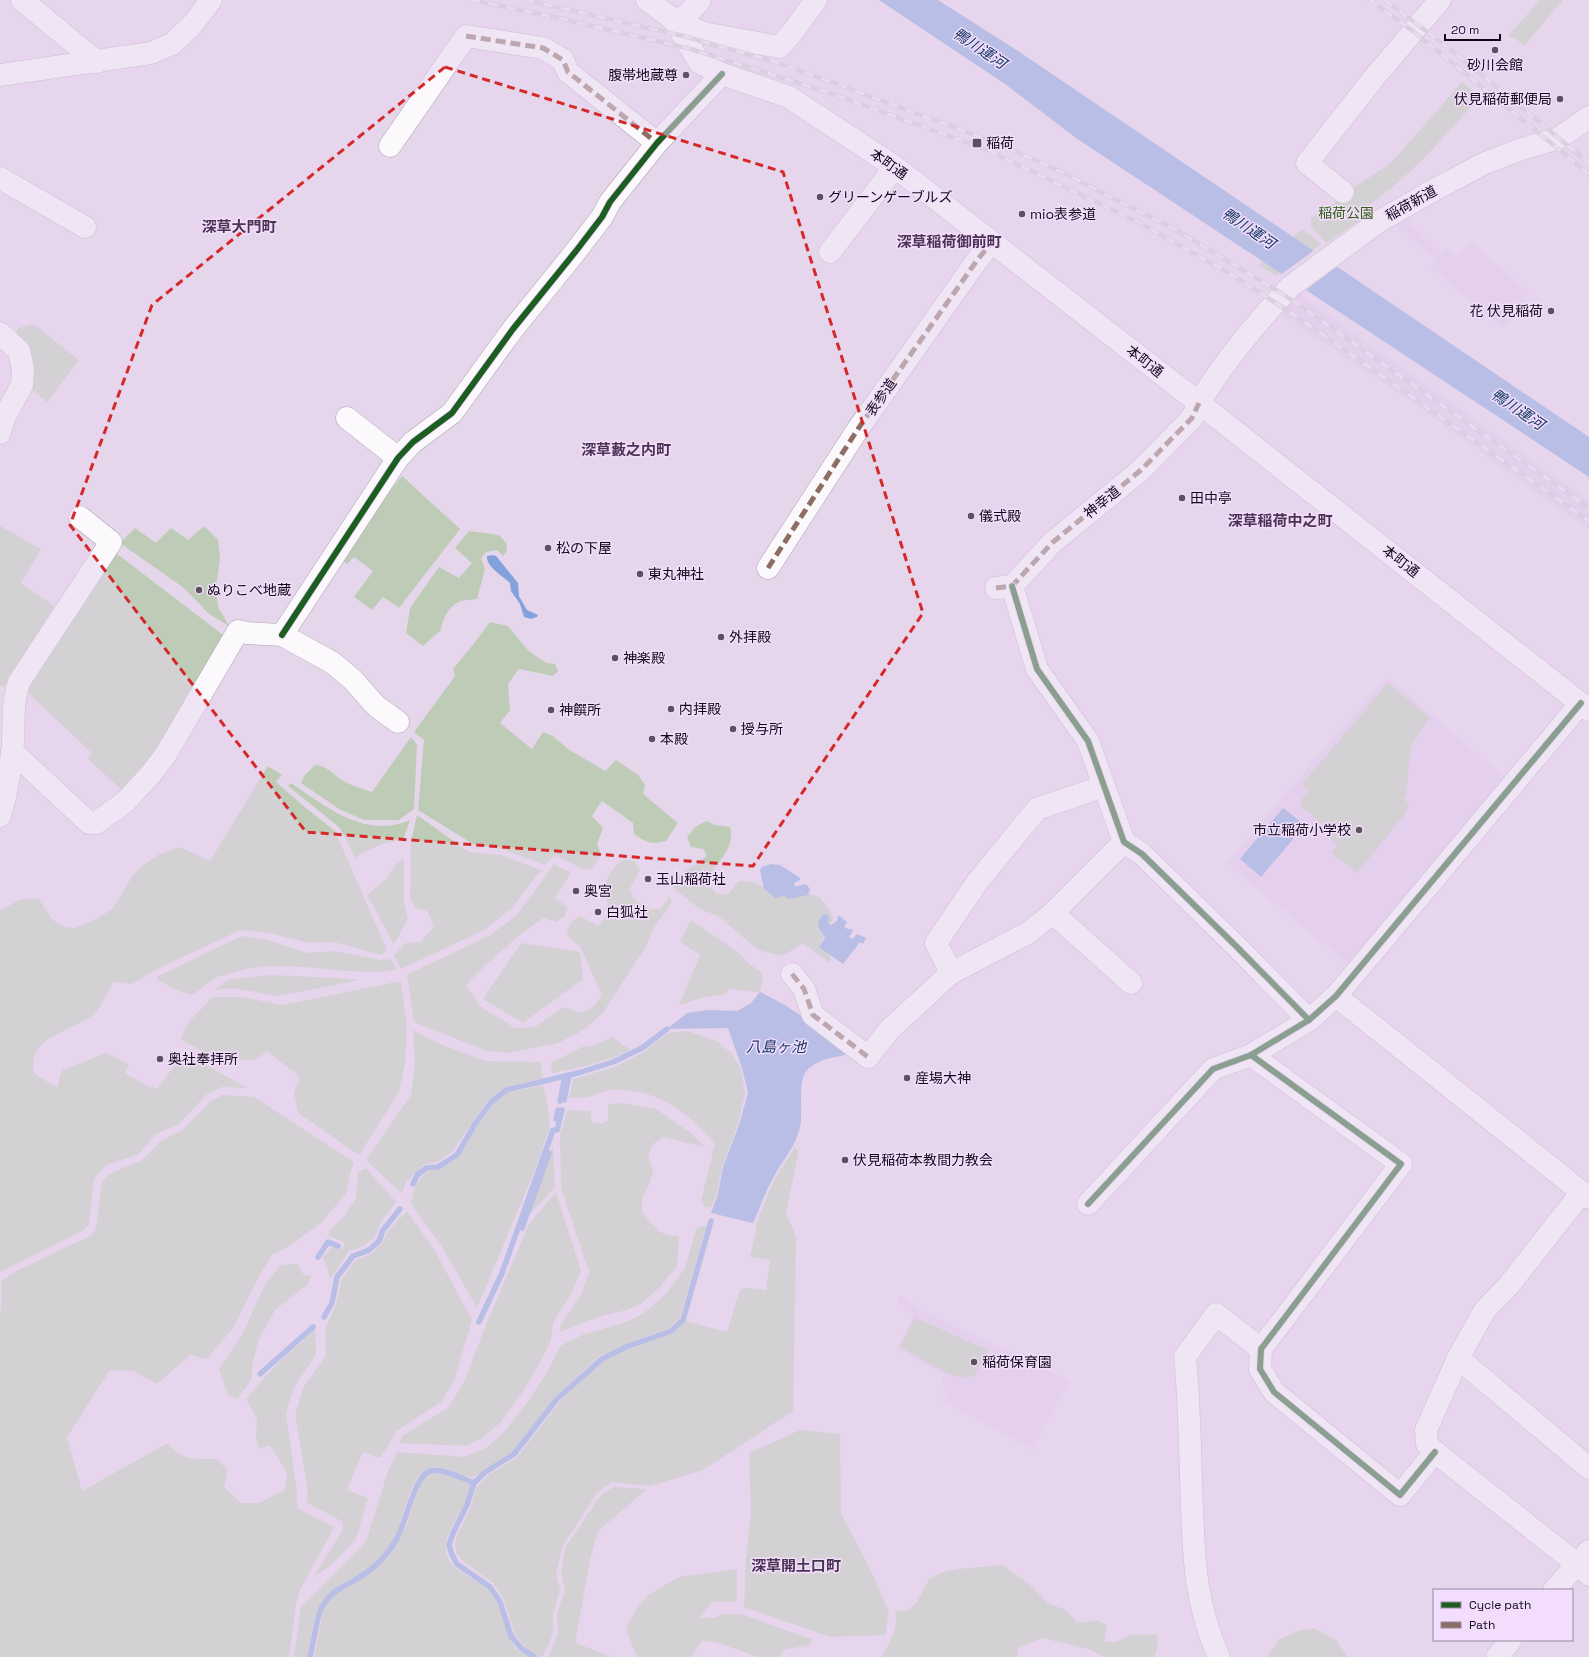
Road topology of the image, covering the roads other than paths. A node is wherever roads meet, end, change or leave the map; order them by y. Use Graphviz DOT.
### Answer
graph roads {
  1 [pos="22,0"];
  2 [pos="211,0"];
  3 [pos="646,0"];
  4 [pos="700,0"];
  5 [pos="816,0"];
  6 [pos="1440,0"];
  7 [pos="680,18"];
  8 [pos="97,62"];
  9 [pos="722,74"];
  10 [pos="0,75"];
  11 [pos="1589,117"];
  12 [pos="657,143"];
  13 [pos="390,146"];
  14 [pos="895,167"];
  15 [pos="0,178"];
  16 [pos="1343,192"];
  17 [pos="85,227"];
  18 [pos="992,242"];
  19 [pos="830,252"];
  20 [pos="2,338"];
  21 [pos="1199,403"];
  22 [pos="347,418"];
  23 [pos="0,433"];
  24 [pos="398,458"];
  25 [pos="80,517"];
  26 [pos="772,562"];
  27 [pos="282,635"];
  28 [pos="1585,706"];
  29 [pos="398,722"];
  30 [pos="12,751"];
  31 [pos="1104,786"];
  32 [pos="0,816"];
  33 [pos="1124,842"];
  34 [pos="1053,914"];
  35 [pos="951,973"];
  36 [pos="792,974"];
  37 [pos="1132,983"];
  38 [pos="1336,996"];
  39 [pos="1309,1020"];
  40 [pos="1251,1055"];
  41 [pos="1586,1195"];
  42 [pos="1088,1204"];
  43 [pos="1261,1349"];
  44 [pos="1458,1358"];
  45 [pos="1436,1452"];
  46 [pos="1589,1468"];
  47 [pos="1585,1563"];
  48 [pos="1555,1589"];
  49 [pos="1510,1641"];
  50 [pos="1219,1657"];
  51 [pos="1497,1657"];
  1 -- 8 [label="street"];
  2 -- 8 [label="street"];
  3 -- 7 [label="street"];
  4 -- 7 [label="street"];
  5 -- 7 [label="street"];
  6 -- 16 [label="street"];
  7 -- 9 [label="street, 本町通"];
  8 -- 10 [label="street"];
  9 -- 12 [label="street"];
  9 -- 14 [label="street, 本町通"];
  11 -- 21 [label="street, 稲荷新道"];
  12 -- 13 [label="street"];
  12 -- 24 [label="street"];
  14 -- 18 [label="street, 本町通"];
  14 -- 19 [label="street"];
  15 -- 17 [label="street"];
  18 -- 21 [label="street, 本町通"];
  18 -- 26 [label="street, 表参道"];
  20 -- 23 [label="street"];
  21 -- 28 [label="street, 本町通"];
  21 -- 31 [label="street, 神幸道"];
  22 -- 24 [label="street"];
  24 -- 27 [label="street"];
  25 -- 30 [label="street"];
  27 -- 29 [label="street"];
  27 -- 30 [label="street"];
  28 -- 38 [label="street"];
  30 -- 32 [label="street"];
  31 -- 33 [label="street"];
  31 -- 35 [label="street"];
  33 -- 34 [label="street"];
  33 -- 39 [label="street"];
  34 -- 35 [label="street"];
  34 -- 37 [label="street"];
  35 -- 36 [label="street"];
  38 -- 39 [label="street"];
  38 -- 41 [label="street"];
  39 -- 40 [label="street"];
  40 -- 42 [label="street"];
  40 -- 43 [label="street"];
  41 -- 44 [label="street"];
  43 -- 45 [label="street"];
  43 -- 50 [label="street"];
  44 -- 45 [label="street"];
  44 -- 46 [label="street"];
  45 -- 47 [label="street"];
  47 -- 48 [label="street"];
  49 -- 51 [label="street"];
}
